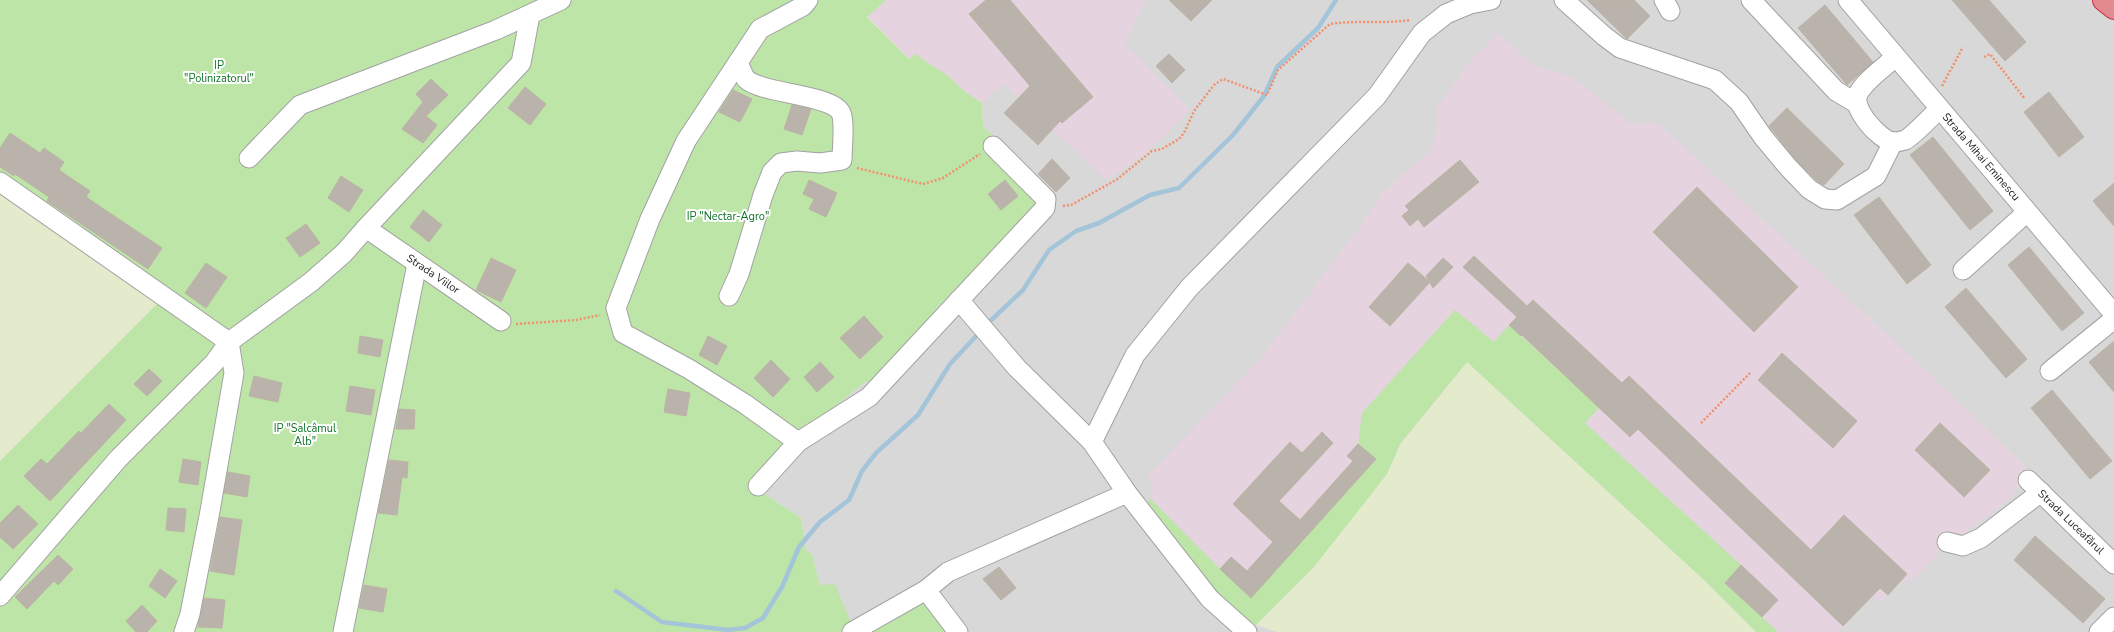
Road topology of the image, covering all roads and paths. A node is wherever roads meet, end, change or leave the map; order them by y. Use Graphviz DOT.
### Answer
graph roads {
  1 [pos="561,0"];
  2 [pos="808,0"];
  3 [pos="1491,0"];
  4 [pos="1564,0"];
  5 [pos="1751,0"];
  6 [pos="1848,0"];
  7 [pos="2104,0"];
  8 [pos="2114,8"];
  9 [pos="530,15"];
  10 [pos="1432,25"];
  11 [pos="1963,47"];
  12 [pos="1895,57"];
  13 [pos="1984,57"];
  14 [pos="738,62"];
  15 [pos="2025,99"];
  16 [pos="1856,103"];
  17 [pos="1937,106"];
  18 [pos="1893,142"];
  19 [pos="993,146"];
  20 [pos="248,158"];
  21 [pos="842,160"];
  22 [pos="0,182"];
  23 [pos="1046,199"];
  24 [pos="2028,212"];
  25 [pos="366,228"];
  26 [pos="417,264"];
  27 [pos="1962,270"];
  28 [pos="729,296"];
  29 [pos="959,300"];
  30 [pos="616,308"];
  31 [pos="2114,314"];
  32 [pos="2114,320"];
  33 [pos="501,321"];
  34 [pos="229,342"];
  35 [pos="2050,371"];
  36 [pos="1751,372"];
  37 [pos="1701,423"];
  38 [pos="798,442"];
  39 [pos="1092,442"];
  40 [pos="758,486"];
  41 [pos="1127,493"];
  42 [pos="1947,542"];
  43 [pos="2114,564"];
  44 [pos="926,590"];
  45 [pos="0,596"];
  46 [pos="2114,617"];
  47 [pos="184,632"];
  48 [pos="343,632"];
  49 [pos="852,632"];
  50 [pos="958,632"];
  51 [pos="1247,632"];
  52 [pos="2099,632"];
  1 -- 9 [label="street"];
  2 -- 14 [label="street"];
  3 -- 10 [label="street"];
  4 -- 18 [label="street"];
  5 -- 16 [label="street"];
  6 -- 12 [label="street, Strada Mihai Eminescu"];
  7 -- 8 [label="highway"];
  9 -- 20 [label="street"];
  9 -- 25 [label="street"];
  10 -- 23 [label="path"];
  10 -- 39 [label="street"];
  11 -- 17 [label="path"];
  12 -- 16 [label="street"];
  12 -- 17 [label="street, Strada Mihai Eminescu"];
  13 -- 15 [label="path"];
  14 -- 21 [label="street"];
  14 -- 30 [label="street"];
  16 -- 18 [label="street"];
  17 -- 18 [label="street"];
  17 -- 24 [label="street, Strada Mihai Eminescu"];
  19 -- 21 [label="path"];
  19 -- 23 [label="street"];
  21 -- 28 [label="street"];
  22 -- 34 [label="street"];
  23 -- 29 [label="street"];
  24 -- 27 [label="street"];
  24 -- 31 [label="street, Strada Mihai Eminescu"];
  25 -- 26 [label="street, Strada Viilor"];
  25 -- 34 [label="street"];
  26 -- 33 [label="street, Strada Viilor"];
  26 -- 48 [label="street"];
  29 -- 38 [label="street"];
  29 -- 39 [label="street"];
  30 -- 33 [label="path"];
  30 -- 38 [label="street"];
  32 -- 35 [label="street"];
  34 -- 45 [label="street"];
  34 -- 47 [label="street"];
  36 -- 37 [label="path"];
  38 -- 40 [label="street"];
  39 -- 41 [label="street"];
  41 -- 44 [label="street"];
  41 -- 51 [label="street"];
  42 -- 43 [label="street, Strada Luceafărul"];
  44 -- 49 [label="street"];
  44 -- 50 [label="street"];
  46 -- 52 [label="street"];
}
